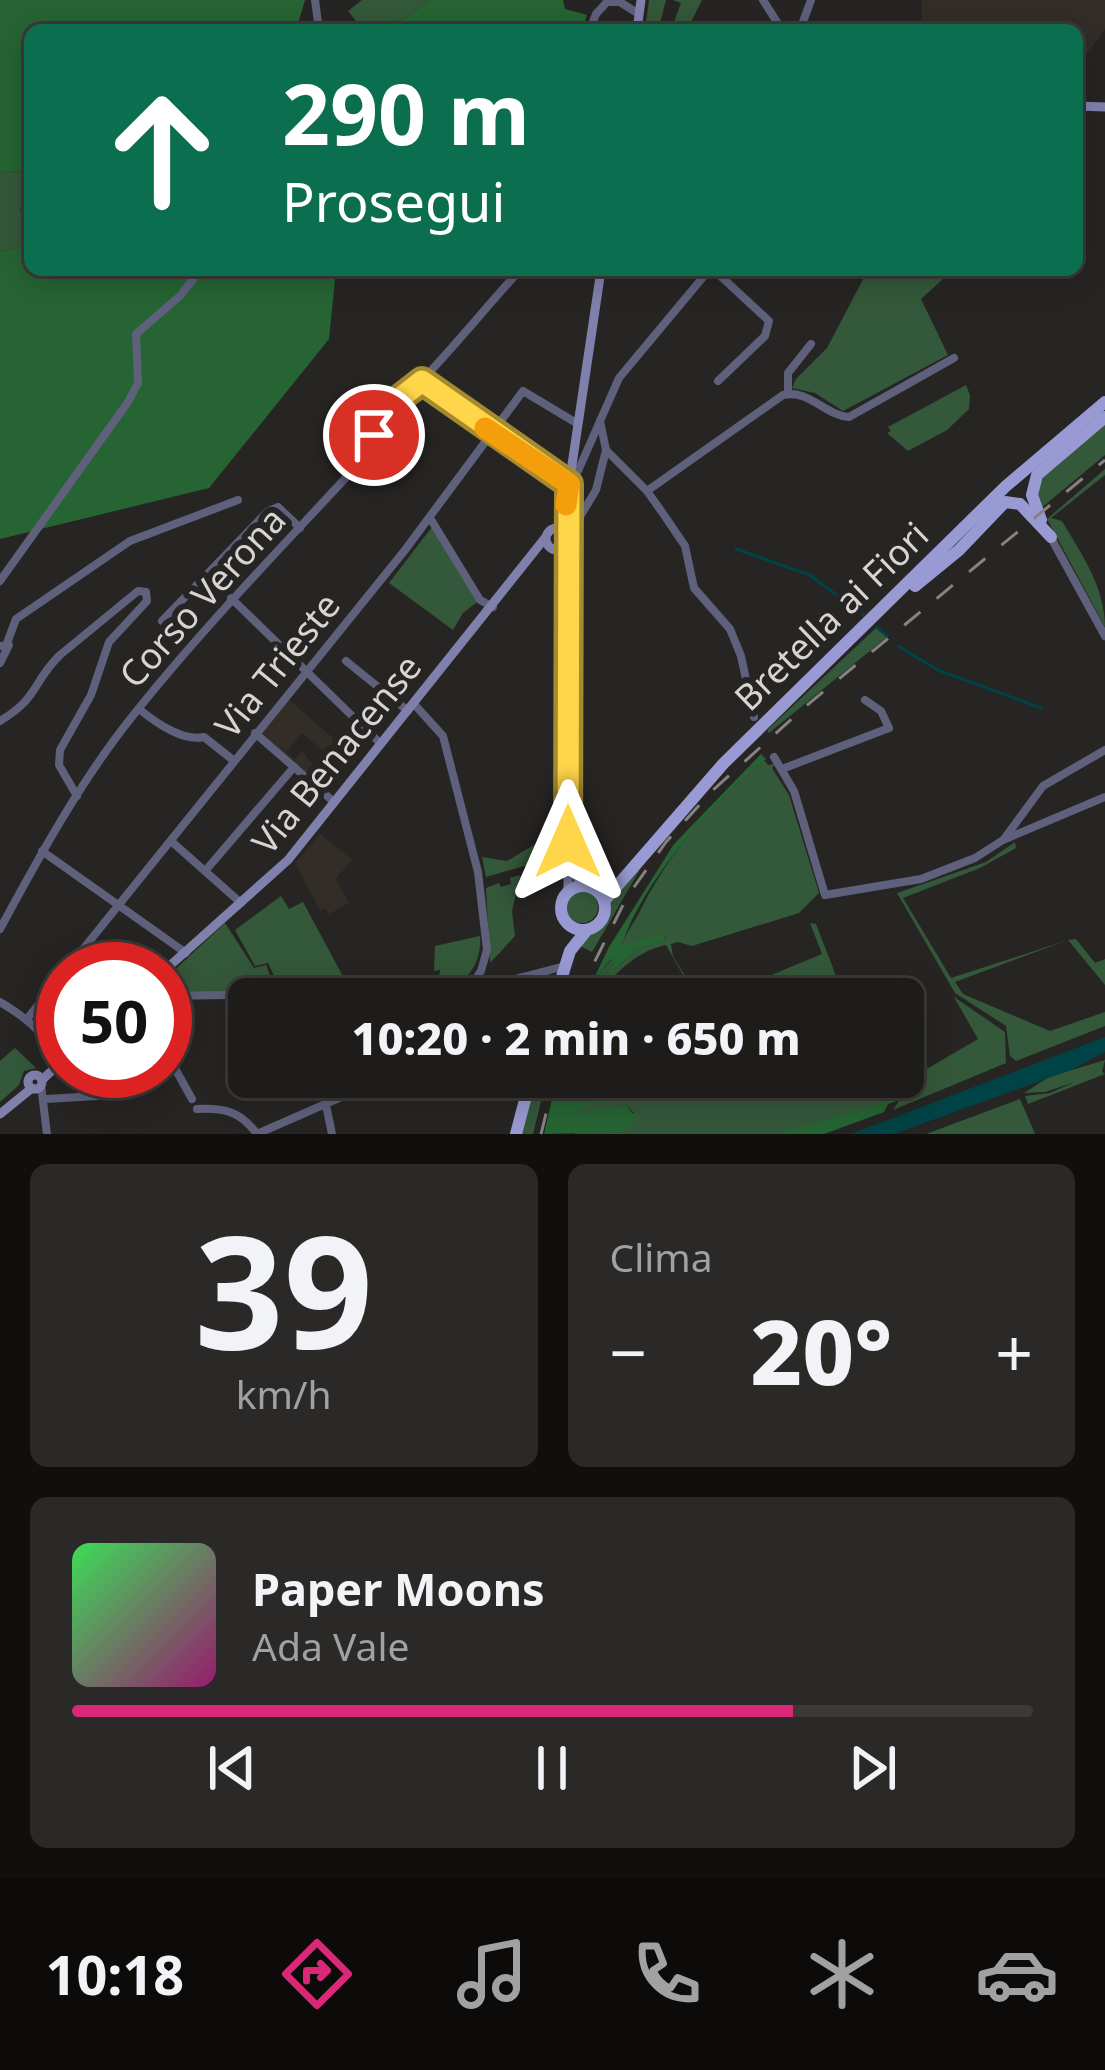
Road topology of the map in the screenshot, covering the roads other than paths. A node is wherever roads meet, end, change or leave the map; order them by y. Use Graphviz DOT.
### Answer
graph roads {
  1 [pos="641,0"];
  2 [pos="639,14"];
  3 [pos="592,24"];
  4 [pos="638,24"];
  5 [pos="195,276"];
  6 [pos="515,276"];
  7 [pos="600,276"];
  8 [pos="706,276"];
  9 [pos="718,276"];
  10 [pos="812,344"];
  11 [pos="954,358"];
  12 [pos="422,381"];
  13 [pos="718,381"];
  14 [pos="788,393"];
  15 [pos="1105,402"];
  16 [pos="1105,417"];
  17 [pos="578,421"];
  18 [pos="600,421"];
  19 [pos="491,433"];
  20 [pos="606,450"];
  21 [pos="578,471"];
  22 [pos="569,484"];
  23 [pos="647,491"];
  24 [pos="238,500"];
  25 [pos="566,505"];
  26 [pos="430,518"];
  27 [pos="578,520"];
  28 [pos="300,528"];
  29 [pos="549,533"];
  30 [pos="1051,537"];
  31 [pos="566,540"];
  32 [pos="552,549"];
  33 [pos="533,558"];
  34 [pos="567,571"];
  35 [pos="0,580"];
  36 [pos="231,598"];
  37 [pos="493,608"];
  38 [pos="162,621"];
  39 [pos="867,624"];
  40 [pos="1105,636"];
  41 [pos="3,644"];
  42 [pos="346,661"];
  43 [pos="0,663"];
  44 [pos="305,672"];
  45 [pos="865,700"];
  46 [pos="411,708"];
  47 [pos="140,709"];
  48 [pos="754,717"];
  49 [pos="0,721"];
  50 [pos="255,733"];
  51 [pos="381,744"];
  52 [pos="1105,750"];
  53 [pos="774,757"];
  54 [pos="233,760"];
  55 [pos="294,767"];
  56 [pos="782,769"];
  57 [pos="77,796"];
  58 [pos="1105,796"];
  59 [pos="334,802"];
  60 [pos="1003,840"];
  61 [pos="170,841"];
  62 [pos="42,851"];
  63 [pos="570,862"];
  64 [pos="206,870"];
  65 [pos="568,891"];
  66 [pos="597,893"];
  67 [pos="242,903"];
  68 [pos="119,905"];
  69 [pos="567,925"];
  70 [pos="0,929"];
  71 [pos="586,930"];
  72 [pos="89,942"];
  73 [pos="170,942"];
  74 [pos="192,947"];
  75 [pos="570,951"];
  76 [pos="565,966"];
  77 [pos="477,978"];
  78 [pos="518,978"];
  79 [pos="561,978"];
  80 [pos="228,995"];
  81 [pos="192,996"];
  82 [pos="0,1002"];
  83 [pos="36,1008"];
  84 [pos="27,1019"];
  85 [pos="36,1030"];
  86 [pos="36,1087"];
  87 [pos="44,1098"];
  88 [pos="341,1098"];
  89 [pos="525,1098"];
  90 [pos="326,1105"];
  91 [pos="197,1109"];
  92 [pos="0,1114"];
  93 [pos="47,1134"];
  94 [pos="257,1134"];
  95 [pos="332,1134"];
  96 [pos="516,1134"];
  1 -- 2 [label="main road"];
  2 -- 3 [label="street"];
  2 -- 4 [label="main road"];
  5 -- 35 [label="street"];
  6 -- 12 [label="street, Corso Verona"];
  7 -- 17 [label="main road"];
  8 -- 18 [label="street"];
  9 -- 13 [label="street"];
  10 -- 14 [label="street"];
  11 -- 14 [label="street"];
  12 -- 19 [label="street"];
  12 -- 28 [label="street, Corso Verona"];
  14 -- 23 [label="street"];
  15 -- 39 [label="main road, Bretella ai Fiori"];
  16 -- 30 [label="main road"];
  17 -- 18 [label="street"];
  17 -- 19 [label="street, Via Trieste"];
  17 -- 22 [label="main road"];
  18 -- 20 [label="street"];
  18 -- 21 [label="street"];
  19 -- 22 [label="street"];
  19 -- 26 [label="street, Via Trieste"];
  20 -- 23 [label="street"];
  20 -- 27 [label="street"];
  22 -- 25 [label="main road"];
  23 -- 48 [label="street"];
  24 -- 41 [label="street"];
  25 -- 29 [label="main road, Via Benacense"];
  25 -- 31 [label="main road"];
  26 -- 37 [label="street"];
  26 -- 44 [label="street, Via Trieste"];
  28 -- 36 [label="street, Corso Verona"];
  28 -- 38 [label="street"];
  29 -- 31 [label="main road"];
  29 -- 32 [label="main road"];
  29 -- 33 [label="main road, Via Benacense"];
  30 -- 39 [label="main road"];
  30 -- 40 [label="street"];
  31 -- 32 [label="main road, Via Benacense"];
  31 -- 34 [label="main road"];
  32 -- 33 [label="main road, Via Benacense"];
  32 -- 34 [label="main road"];
  33 -- 37 [label="main road, Via Benacense"];
  34 -- 63 [label="main road"];
  36 -- 44 [label="street"];
  36 -- 47 [label="street, Corso Verona"];
  37 -- 46 [label="main road, Via Benacense"];
  39 -- 66 [label="main road, Bretella ai Fiori"];
  41 -- 43 [label="street"];
  42 -- 46 [label="street"];
  44 -- 50 [label="street, Via Trieste"];
  44 -- 51 [label="street"];
  45 -- 56 [label="street"];
  46 -- 51 [label="main road, Via Benacense"];
  46 -- 77 [label="street"];
  47 -- 54 [label="street"];
  47 -- 57 [label="street, Corso Verona"];
  49 -- 57 [label="street"];
  50 -- 54 [label="street, Via Trieste"];
  50 -- 55 [label="street"];
  51 -- 59 [label="main road, Via Benacense"];
  52 -- 60 [label="street"];
  53 -- 56 [label="street"];
  54 -- 61 [label="street, Via Trieste"];
  55 -- 59 [label="street"];
  55 -- 64 [label="street"];
  56 -- 60 [label="street"];
  57 -- 62 [label="street, Corso Verona"];
  58 -- 60 [label="street"];
  59 -- 67 [label="main road, Via Benacense"];
  61 -- 64 [label="street"];
  61 -- 68 [label="street, Via Trieste"];
  62 -- 68 [label="street"];
  62 -- 70 [label="street, Corso Verona"];
  63 -- 65 [label="main road"];
  63 -- 66 [label="main road"];
  64 -- 67 [label="street"];
  65 -- 66 [label="main road"];
  65 -- 69 [label="main road"];
  66 -- 71 [label="main road"];
  67 -- 74 [label="main road, Via Benacense"];
  68 -- 72 [label="street, Via Trieste"];
  68 -- 73 [label="street"];
  69 -- 71 [label="main road"];
  69 -- 75 [label="main road"];
  71 -- 75 [label="main road"];
  75 -- 76 [label="main road"];
  76 -- 78 [label="street"];
  76 -- 79 [label="main road"];
  80 -- 81 [label="street"];
  82 -- 84 [label="street"];
  83 -- 84 [label="street, Via Trieste"];
  84 -- 85 [label="street"];
  86 -- 92 [label="main road"];
  87 -- 93 [label="street"];
  88 -- 90 [label="street"];
  89 -- 96 [label="main road"];
  90 -- 94 [label="street"];
  90 -- 95 [label="street"];
  91 -- 94 [label="street"];
}
